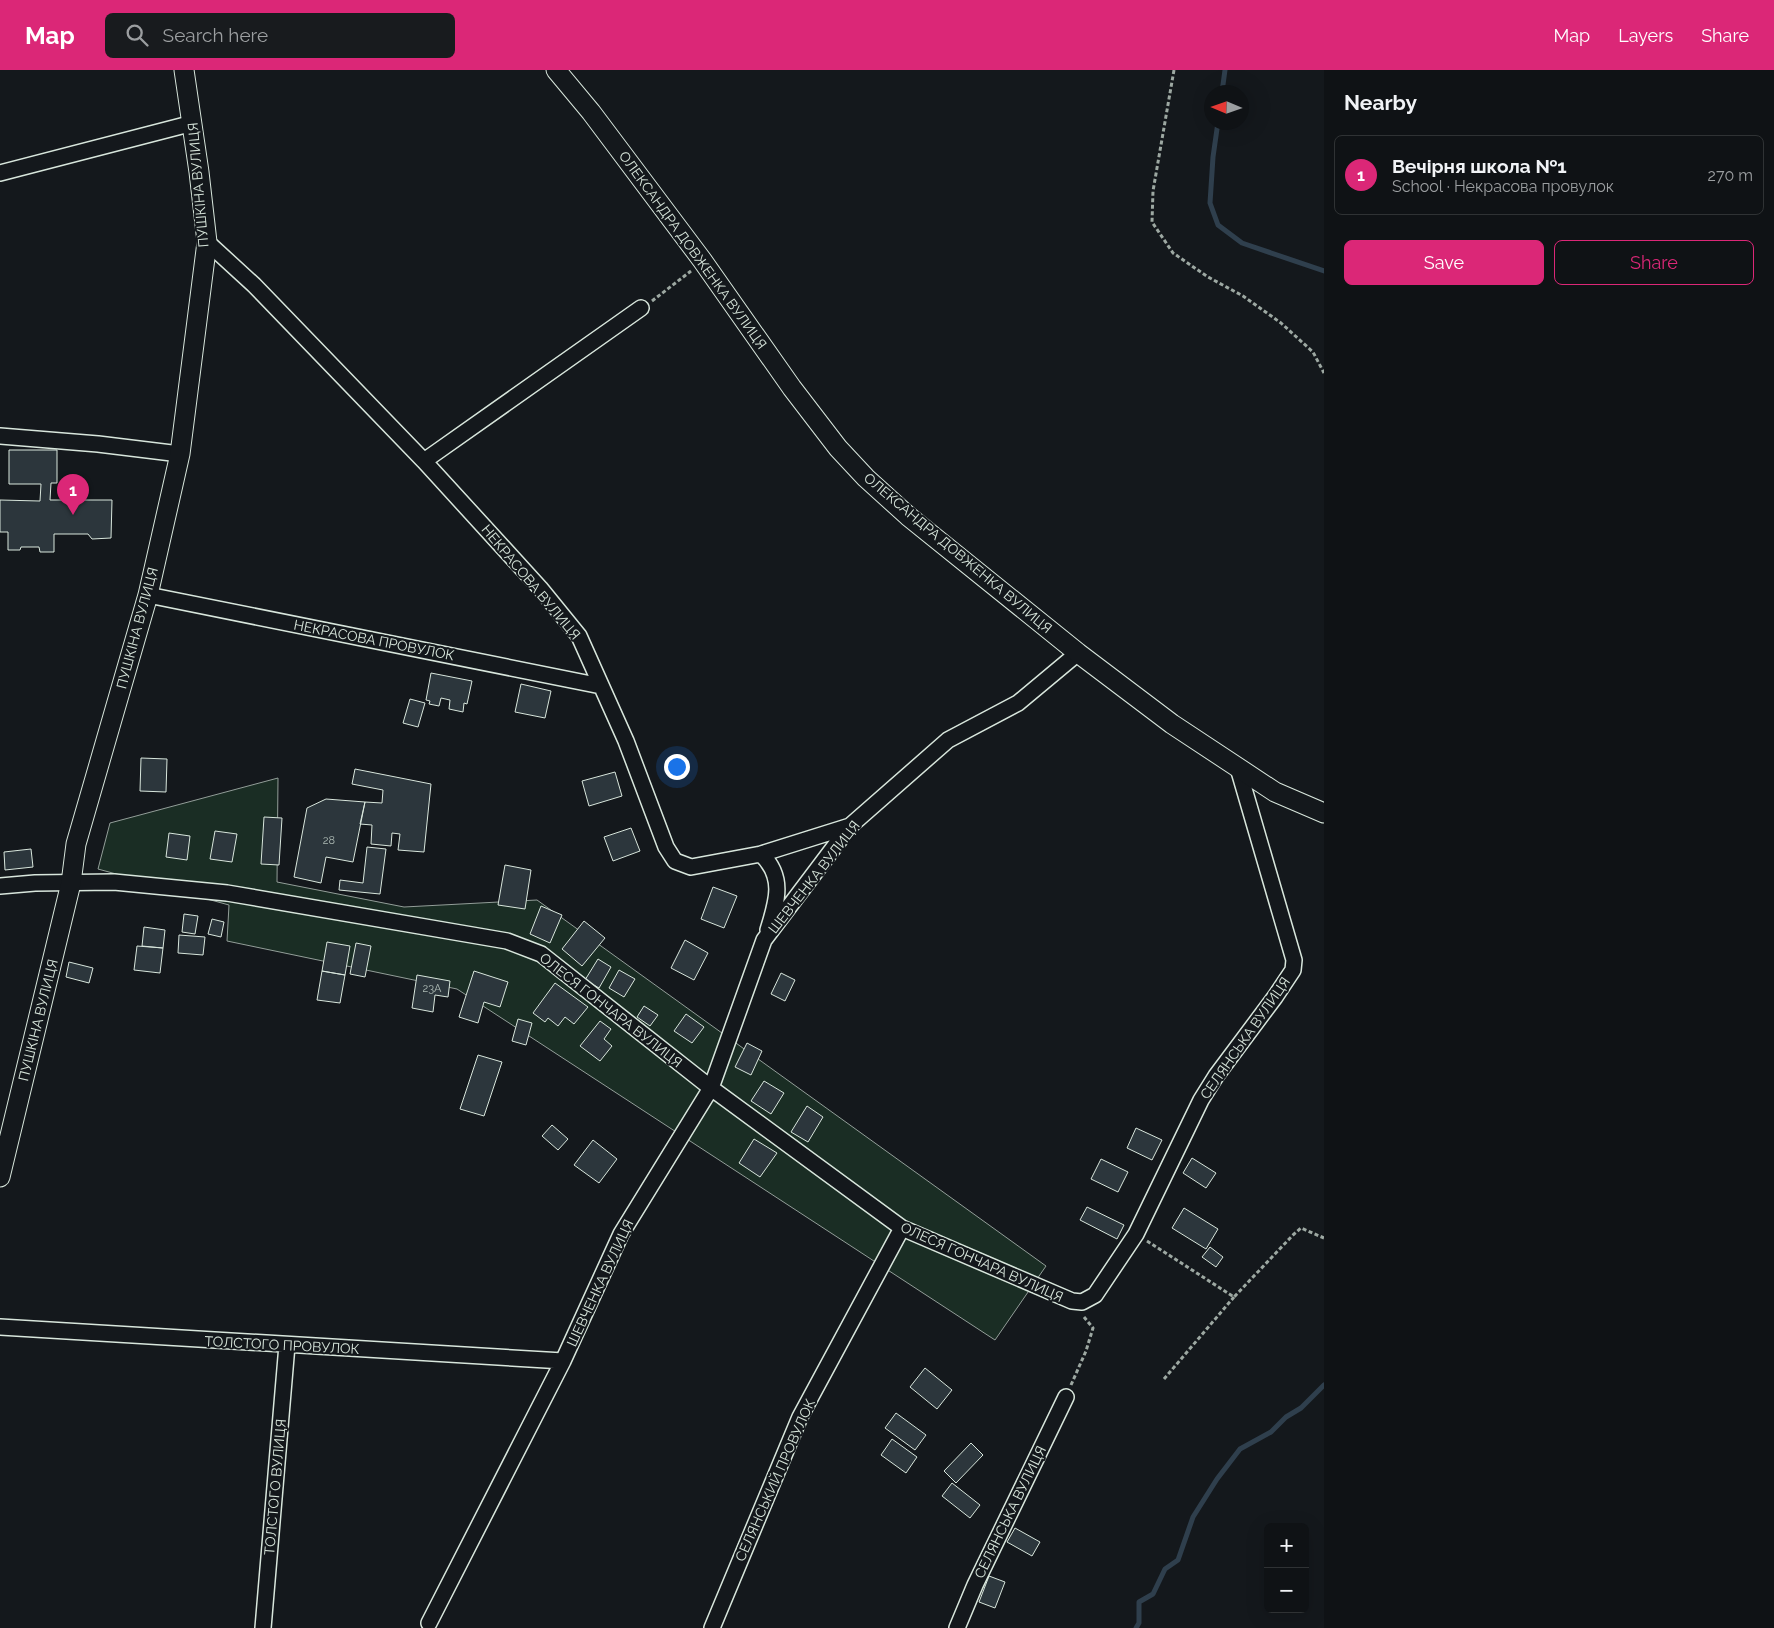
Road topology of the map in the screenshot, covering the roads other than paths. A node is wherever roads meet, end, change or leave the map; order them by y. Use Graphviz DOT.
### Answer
graph roads {
  1 [pos="184,70"];
  2 [pos="556,70"];
  3 [pos="193,123"];
  4 [pos="0,172"];
  5 [pos="206,242"];
  6 [pos="641,308"];
  7 [pos="0,436"];
  8 [pos="180,454"];
  9 [pos="424,461"];
  10 [pos="148,595"];
  11 [pos="1078,653"];
  12 [pos="601,686"];
  13 [pos="1238,768"];
  14 [pos="1324,813"];
  15 [pos="850,826"];
  16 [pos="761,854"];
  17 [pos="71,883"];
  18 [pos="0,886"];
  19 [pos="764,940"];
  20 [pos="711,1088"];
  21 [pos="0,1177"];
  22 [pos="902,1228"];
  23 [pos="1072,1302"];
  24 [pos="0,1327"];
  25 [pos="287,1345"];
  26 [pos="563,1361"];
  27 [pos="1066,1397"];
  28 [pos="429,1623"];
  29 [pos="263,1628"];
  30 [pos="712,1628"];
  31 [pos="957,1628"];
  1 -- 3 [label="street, ПУШКІНА ВУЛИЦЯ"];
  2 -- 11 [label="street, ОЛЕКСАНДРА ДОВЖЕНКА ВУЛИЦЯ"];
  3 -- 4 [label="street"];
  3 -- 5 [label="street, ПУШКІНА ВУЛИЦЯ"];
  5 -- 8 [label="street, ПУШКІНА ВУЛИЦЯ"];
  5 -- 9 [label="street, НЕКРАСОВА ВУЛИЦЯ"];
  6 -- 9 [label="street"];
  7 -- 8 [label="street"];
  8 -- 10 [label="street, ПУШКІНА ВУЛИЦЯ"];
  9 -- 12 [label="street, НЕКРАСОВА ВУЛИЦЯ"];
  10 -- 12 [label="street, НЕКРАСОВА ПРОВУЛОК"];
  10 -- 17 [label="street, ПУШКІНА ВУЛИЦЯ"];
  11 -- 13 [label="street, ОЛЕКСАНДРА ДОВЖЕНКА ВУЛИЦЯ"];
  11 -- 15 [label="street, ШЕВЧЕНКА ВУЛИЦЯ"];
  12 -- 16 [label="street, НЕКРАСОВА ВУЛИЦЯ"];
  13 -- 14 [label="street, ОЛЕКСАНДРА ДОВЖЕНКА ВУЛИЦЯ"];
  13 -- 23 [label="street, СЕЛЯНСЬКА ВУЛИЦЯ"];
  15 -- 16 [label="street, НЕКРАСОВА ВУЛИЦЯ"];
  15 -- 19 [label="street, ШЕВЧЕНКА ВУЛИЦЯ"];
  16 -- 19 [label="street, ШЕВЧЕНКА ВУЛИЦЯ"];
  17 -- 18 [label="street, ОЛЕСЯ ГОНЧАРА ВУЛИЦЯ"];
  17 -- 20 [label="street, ОЛЕСЯ ГОНЧАРА ВУЛИЦЯ"];
  17 -- 21 [label="street, ПУШКІНА ВУЛИЦЯ"];
  19 -- 20 [label="street, ШЕВЧЕНКА ВУЛИЦЯ"];
  20 -- 22 [label="street, ОЛЕСЯ ГОНЧАРА ВУЛИЦЯ"];
  20 -- 26 [label="street, ШЕВЧЕНКА ВУЛИЦЯ"];
  22 -- 23 [label="street, ОЛЕСЯ ГОНЧАРА ВУЛИЦЯ"];
  22 -- 30 [label="street, СЕЛЯНСЬКИЙ ПРОВУЛОК"];
  24 -- 25 [label="street, ТОЛСТОГО ПРОВУЛОК"];
  25 -- 26 [label="street, ТОЛСТОГО ПРОВУЛОК"];
  25 -- 29 [label="street, ТОЛСТОГО ВУЛИЦЯ"];
  26 -- 28 [label="street, ШЕВЧЕНКА ВУЛИЦЯ"];
  27 -- 31 [label="street, СЕЛЯНСЬКА ВУЛИЦЯ"];
}
